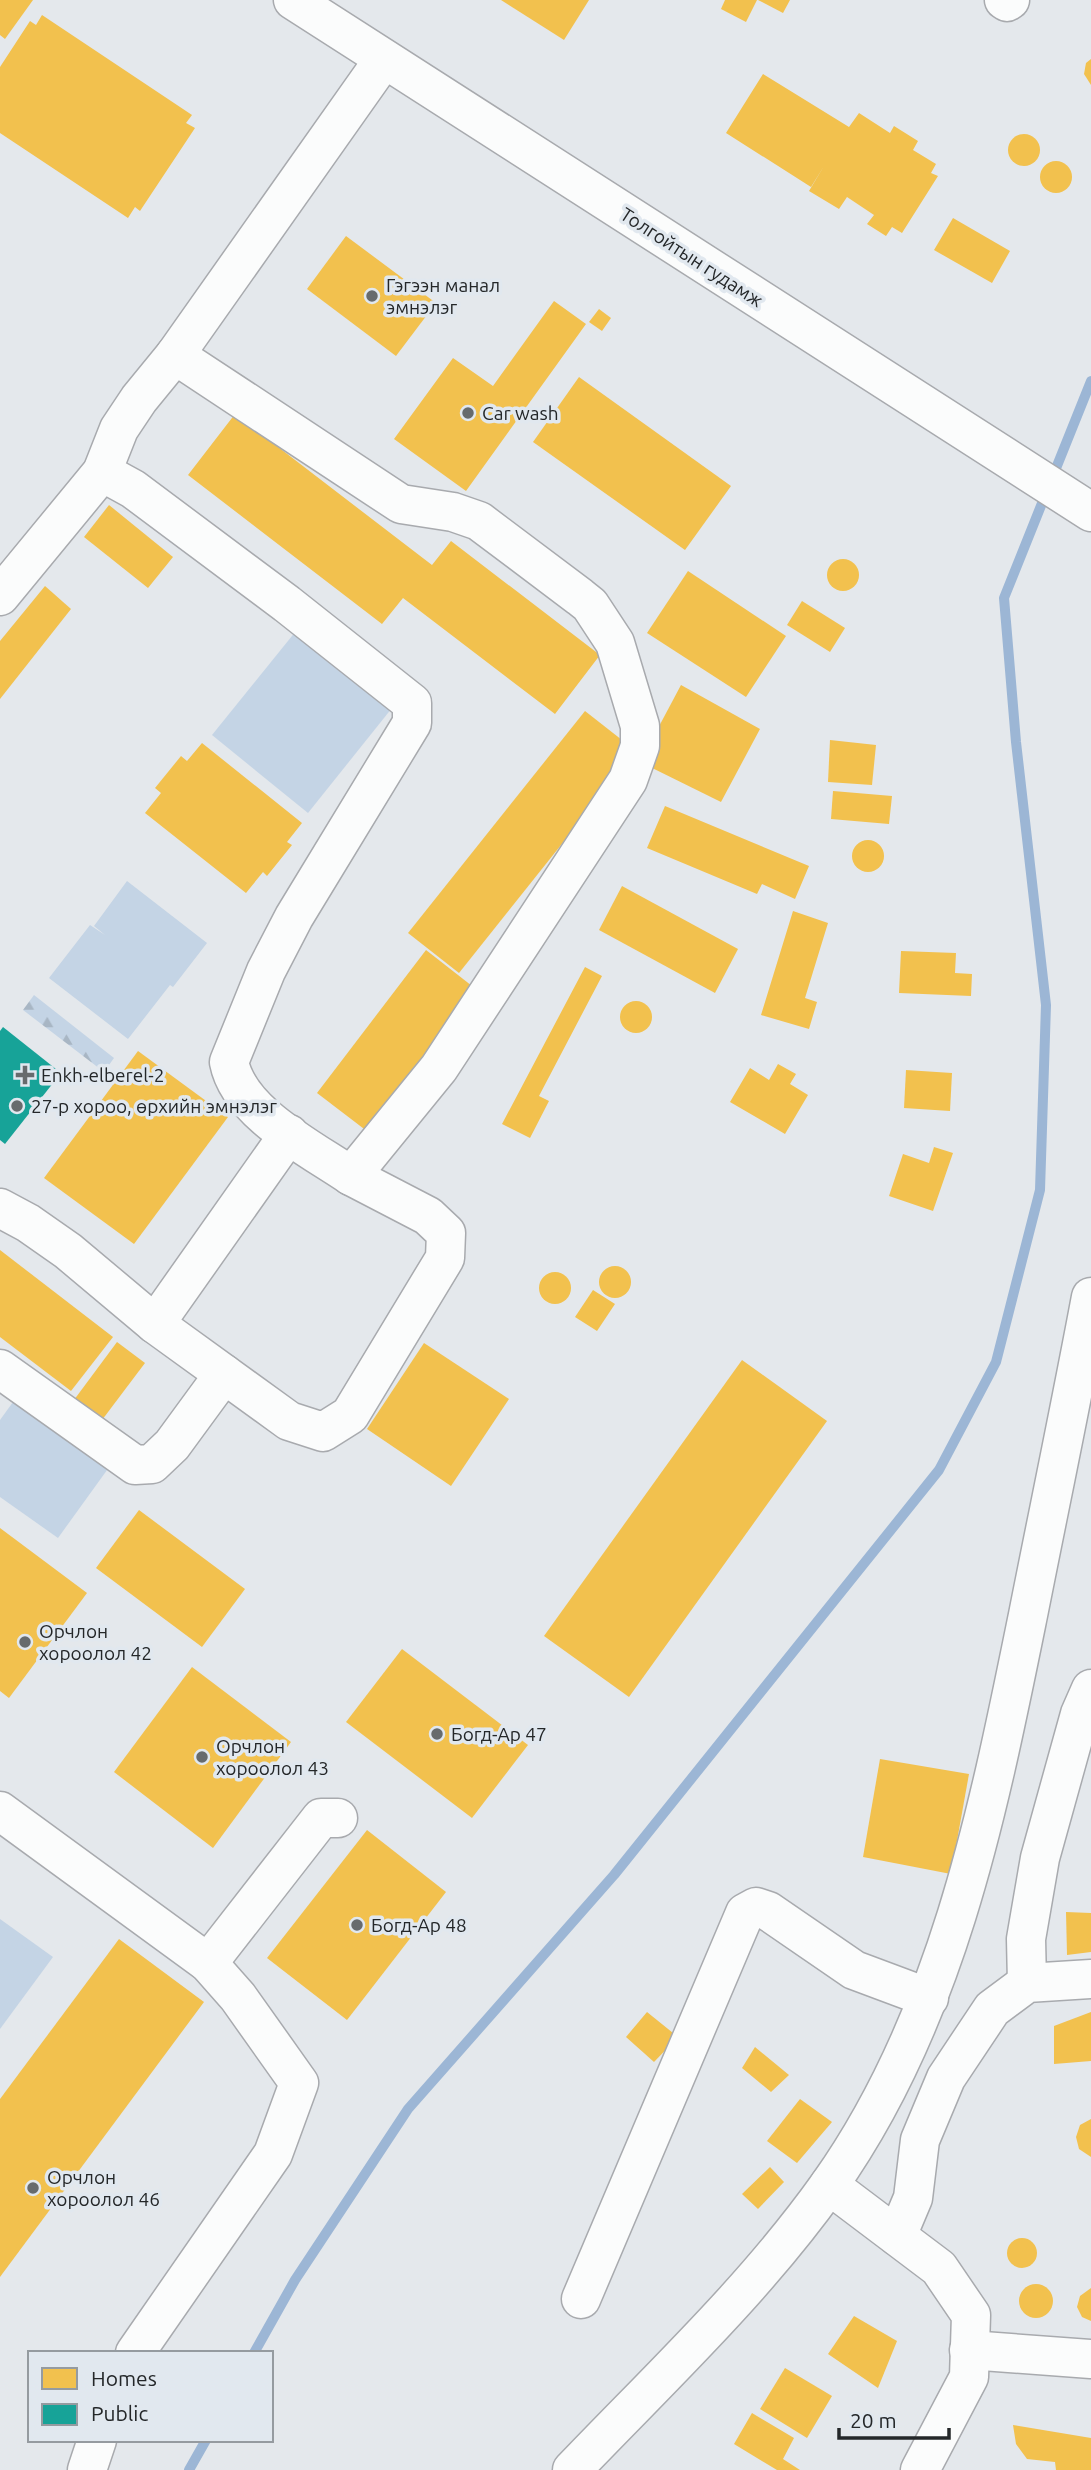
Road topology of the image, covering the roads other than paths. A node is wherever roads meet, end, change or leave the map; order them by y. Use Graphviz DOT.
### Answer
graph roads {
  1 [pos="293,0"];
  2 [pos="1004,0"];
  3 [pos="1010,0"];
  4 [pos="384,59"];
  5 [pos="175,355"];
  6 [pos="102,472"];
  7 [pos="1091,512"];
  8 [pos="0,596"];
  9 [pos="289,1134"];
  10 [pos="351,1176"];
  11 [pos="0,1208"];
  12 [pos="1090,1312"];
  13 [pos="155,1324"];
  14 [pos="0,1369"];
  15 [pos="224,1374"];
  16 [pos="1091,1689"];
  17 [pos="0,1811"];
  18 [pos="338,1818"];
  19 [pos="208,1963"];
  20 [pos="1091,1979"];
  21 [pos="1027,1983"];
  22 [pos="929,1998"];
  23 [pos="829,2185"];
  24 [pos="897,2236"];
  25 [pos="581,2298"];
  26 [pos="969,2350"];
  27 [pos="136,2351"];
  28 [pos="1091,2359"];
  29 [pos="96,2442"];
  30 [pos="87,2470"];
  31 [pos="572,2470"];
  32 [pos="920,2470"];
  1 -- 4 [label="street, Толгойтын гудамж"];
  2 -- 3 [label="street"];
  4 -- 5 [label="street"];
  4 -- 7 [label="street, Толгойтын гудамж"];
  5 -- 6 [label="street"];
  5 -- 10 [label="street"];
  6 -- 8 [label="street"];
  6 -- 9 [label="street"];
  9 -- 10 [label="street"];
  9 -- 13 [label="street"];
  10 -- 15 [label="street"];
  11 -- 13 [label="street"];
  12 -- 22 [label="street"];
  13 -- 15 [label="street"];
  14 -- 15 [label="street"];
  16 -- 21 [label="street"];
  17 -- 19 [label="street"];
  18 -- 19 [label="street"];
  19 -- 27 [label="street"];
  20 -- 21 [label="street"];
  21 -- 24 [label="street"];
  22 -- 23 [label="street"];
  22 -- 25 [label="street"];
  23 -- 24 [label="street"];
  23 -- 31 [label="street"];
  24 -- 26 [label="street"];
  26 -- 28 [label="street"];
  26 -- 32 [label="street"];
  29 -- 30 [label="street"];
}
